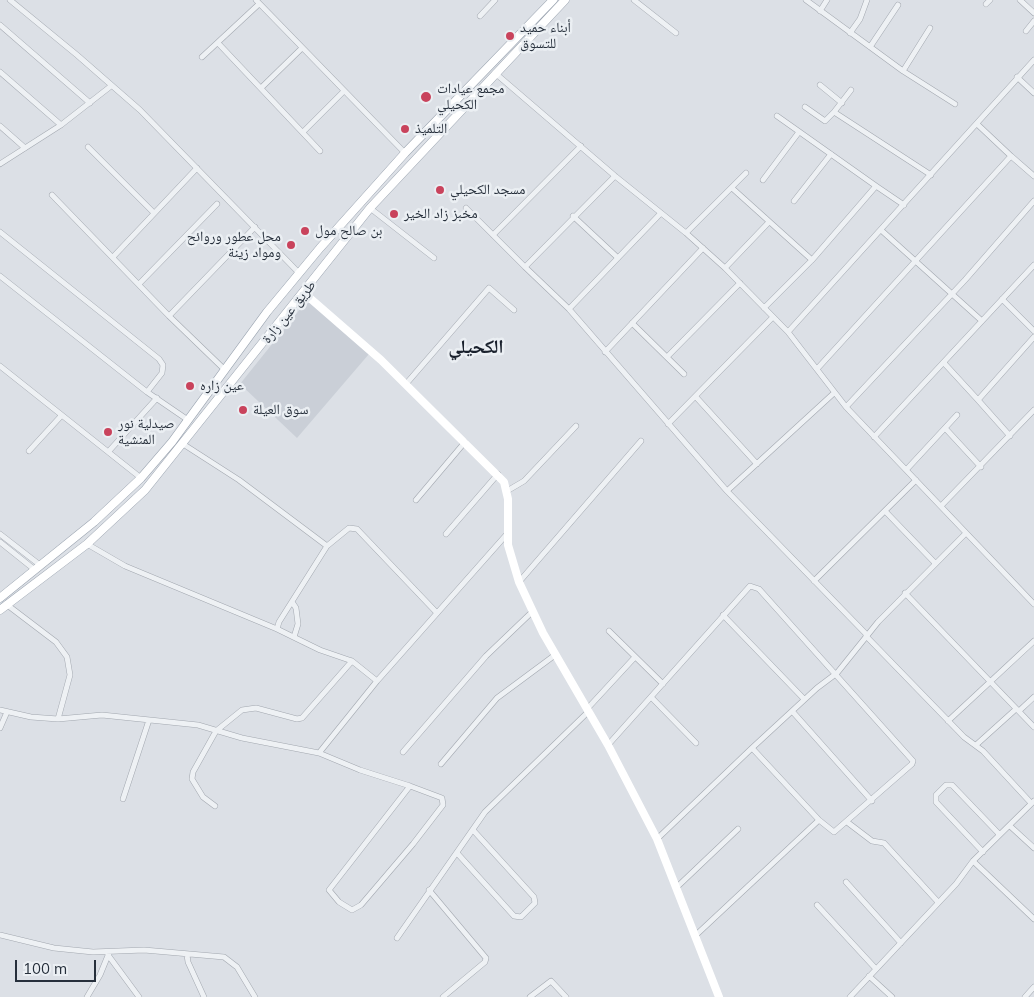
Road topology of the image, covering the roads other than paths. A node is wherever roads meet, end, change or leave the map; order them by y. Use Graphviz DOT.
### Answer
graph roads {
  1 [pos="10,0"];
  2 [pos="495,0"];
  3 [pos="565,0"];
  4 [pos="634,0"];
  5 [pos="806,0"];
  6 [pos="827,0"];
  7 [pos="867,0"];
  8 [pos="1020,0"];
  9 [pos="550,1"];
  10 [pos="258,2"];
  11 [pos="898,5"];
  12 [pos="820,11"];
  13 [pos="1034,13"];
  14 [pos="480,16"];
  15 [pos="1034,21"];
  16 [pos="0,26"];
  17 [pos="930,28"];
  18 [pos="1026,31"];
  19 [pos="676,33"];
  20 [pos="850,33"];
  21 [pos="218,43"];
  22 [pos="870,47"];
  23 [pos="302,48"];
  24 [pos="202,57"];
  25 [pos="1034,60"];
  26 [pos="903,70"];
  27 [pos="0,72"];
  28 [pos="495,73"];
  29 [pos="1017,77"];
  30 [pos="820,85"];
  31 [pos="111,86"];
  32 [pos="261,88"];
  33 [pos="851,90"];
  34 [pos="344,91"];
  35 [pos="1034,93"];
  36 [pos="90,103"];
  37 [pos="842,103"];
  38 [pos="955,104"];
  39 [pos="805,107"];
  40 [pos="834,112"];
  41 [pos="777,116"];
  42 [pos="977,124"];
  43 [pos="61,125"];
  44 [pos="0,126"];
  45 [pos="303,132"];
  46 [pos="799,132"];
  47 [pos="581,146"];
  48 [pos="88,147"];
  49 [pos="25,148"];
  50 [pos="320,151"];
  51 [pos="405,153"];
  52 [pos="831,154"];
  53 [pos="1011,156"];
  54 [pos="0,164"];
  55 [pos="196,168"];
  56 [pos="746,173"];
  57 [pos="931,175"];
  58 [pos="615,176"];
  59 [pos="1034,176"];
  60 [pos="763,180"];
  61 [pos="876,186"];
  62 [pos="732,188"];
  63 [pos="52,195"];
  64 [pos="794,201"];
  65 [pos="1034,201"];
  66 [pos="217,204"];
  67 [pos="904,205"];
  68 [pos="370,208"];
  69 [pos="466,208"];
  70 [pos="154,212"];
  71 [pos="660,213"];
  72 [pos="573,216"];
  73 [pos="769,222"];
  74 [pos="255,227"];
  75 [pos="881,230"];
  76 [pos="0,232"];
  77 [pos="686,233"];
  78 [pos="493,234"];
  79 [pos="320,248"];
  80 [pos="702,248"];
  81 [pos="112,257"];
  82 [pos="332,257"];
  83 [pos="434,258"];
  84 [pos="618,258"];
  85 [pos="812,260"];
  86 [pos="916,260"];
  87 [pos="1034,265"];
  88 [pos="525,267"];
  89 [pos="725,268"];
  90 [pos="300,273"];
  91 [pos="0,276"];
  92 [pos="740,283"];
  93 [pos="138,284"];
  94 [pos="304,293"];
  95 [pos="951,294"];
  96 [pos="1002,299"];
  97 [pos="764,308"];
  98 [pos="569,309"];
  99 [pos="514,310"];
  100 [pos="267,312"];
  101 [pos="169,316"];
  102 [pos="773,317"];
  103 [pos="982,321"];
  104 [pos="632,323"];
  105 [pos="280,324"];
  106 [pos="1034,331"];
  107 [pos="788,332"];
  108 [pos="1034,338"];
  109 [pos="605,352"];
  110 [pos="667,357"];
  111 [pos="944,363"];
  112 [pos="0,366"];
  113 [pos="816,369"];
  114 [pos="225,370"];
  115 [pos="684,374"];
  116 [pos="406,384"];
  117 [pos="147,392"];
  118 [pos="834,393"];
  119 [pos="696,397"];
  120 [pos="157,398"];
  121 [pos="978,400"];
  122 [pos="846,407"];
  123 [pos="1034,410"];
  124 [pos="957,415"];
  125 [pos="61,416"];
  126 [pos="188,420"];
  127 [pos="668,424"];
  128 [pos="576,426"];
  129 [pos="946,428"];
  130 [pos="1010,436"];
  131 [pos="874,437"];
  132 [pos="465,441"];
  133 [pos="641,441"];
  134 [pos="183,444"];
  135 [pos="29,451"];
  136 [pos="110,451"];
  137 [pos="757,464"];
  138 [pos="981,467"];
  139 [pos="907,470"];
  140 [pos="498,474"];
  141 [pos="141,478"];
  142 [pos="916,480"];
  143 [pos="507,491"];
  144 [pos="727,491"];
  145 [pos="416,500"];
  146 [pos="941,506"];
  147 [pos="885,511"];
  148 [pos="966,533"];
  149 [pos="0,534"];
  150 [pos="446,534"];
  151 [pos="507,534"];
  152 [pos="0,542"];
  153 [pos="88,544"];
  154 [pos="328,546"];
  155 [pos="935,563"];
  156 [pos="37,568"];
  157 [pos="519,582"];
  158 [pos="814,582"];
  159 [pos="905,593"];
  160 [pos="0,598"];
  161 [pos="292,602"];
  162 [pos="1034,604"];
  163 [pos="3,607"];
  164 [pos="532,612"];
  165 [pos="437,613"];
  166 [pos="723,615"];
  167 [pos="277,629"];
  168 [pos="609,631"];
  169 [pos="866,635"];
  170 [pos="294,637"];
  171 [pos="1034,640"];
  172 [pos="554,655"];
  173 [pos="635,657"];
  174 [pos="352,662"];
  175 [pos="837,673"];
  176 [pos="377,681"];
  177 [pos="990,682"];
  178 [pos="663,684"];
  179 [pos="651,697"];
  180 [pos="1034,697"];
  181 [pos="804,699"];
  182 [pos="0,710"];
  183 [pos="588,710"];
  184 [pos="1018,710"];
  185 [pos="792,711"];
  186 [pos="7,712"];
  187 [pos="58,719"];
  188 [pos="149,720"];
  189 [pos="948,721"];
  190 [pos="1034,727"];
  191 [pos="0,728"];
  192 [pos="216,731"];
  193 [pos="696,743"];
  194 [pos="608,745"];
  195 [pos="976,745"];
  196 [pos="752,748"];
  197 [pos="403,752"];
  198 [pos="319,753"];
  199 [pos="441,764"];
  200 [pos="410,786"];
  201 [pos="122,799"];
  202 [pos="872,800"];
  203 [pos="1033,802"];
  204 [pos="215,806"];
  205 [pos="819,820"];
  206 [pos="847,822"];
  207 [pos="1010,826"];
  208 [pos="738,829"];
  209 [pos="473,830"];
  210 [pos="999,834"];
  211 [pos="657,839"];
  212 [pos="1034,848"];
  213 [pos="983,852"];
  214 [pos="457,853"];
  215 [pos="973,862"];
  216 [pos="846,882"];
  217 [pos="677,887"];
  218 [pos="430,890"];
  219 [pos="938,902"];
  220 [pos="817,906"];
  221 [pos="1034,919"];
  222 [pos="0,935"];
  223 [pos="696,935"];
  224 [pos="397,938"];
  225 [pos="901,943"];
  226 [pos="109,954"];
  227 [pos="187,955"];
  228 [pos="876,969"];
  229 [pos="869,976"];
  230 [pos="1034,987"];
  231 [pos="87,997"];
  232 [pos="139,997"];
  233 [pos="204,997"];
  234 [pos="255,997"];
  235 [pos="443,997"];
  236 [pos="530,997"];
  237 [pos="566,997"];
  238 [pos="719,997"];
  239 [pos="850,997"];
  240 [pos="892,997"];
  241 [pos="1025,997"];
  1 -- 31 [label="street"];
  2 -- 14 [label="street"];
  3 -- 28 [label="main road, طريق عين زارة"];
  4 -- 19 [label="street"];
  5 -- 12 [label="street"];
  6 -- 12 [label="street"];
  7 -- 20 [label="street"];
  8 -- 13 [label="street"];
  9 -- 51 [label="main road, طريق عين زارة"];
  10 -- 21 [label="street"];
  10 -- 23 [label="street"];
  11 -- 22 [label="street"];
  12 -- 20 [label="street"];
  15 -- 18 [label="street"];
  16 -- 36 [label="street"];
  17 -- 26 [label="street"];
  20 -- 22 [label="street"];
  21 -- 24 [label="street"];
  21 -- 32 [label="street"];
  22 -- 26 [label="street"];
  23 -- 32 [label="street"];
  23 -- 34 [label="street"];
  25 -- 29 [label="street"];
  26 -- 38 [label="street"];
  27 -- 43 [label="street"];
  28 -- 47 [label="street"];
  28 -- 68 [label="main road, طريق عين زارة"];
  29 -- 35 [label="street"];
  29 -- 42 [label="street"];
  30 -- 37 [label="street"];
  31 -- 36 [label="street"];
  31 -- 55 [label="street"];
  32 -- 45 [label="street"];
  33 -- 37 [label="street"];
  34 -- 45 [label="street"];
  34 -- 51 [label="street"];
  36 -- 43 [label="street"];
  37 -- 40 [label="street"];
  39 -- 40 [label="street"];
  40 -- 57 [label="street"];
  41 -- 46 [label="street"];
  42 -- 53 [label="street"];
  42 -- 57 [label="street"];
  43 -- 49 [label="street"];
  44 -- 49 [label="street"];
  45 -- 50 [label="street"];
  46 -- 52 [label="street"];
  46 -- 60 [label="street"];
  47 -- 58 [label="street"];
  47 -- 78 [label="street"];
  48 -- 70 [label="street"];
  49 -- 54 [label="street"];
  51 -- 79 [label="main road, طريق عين زارة"];
  52 -- 61 [label="street"];
  52 -- 64 [label="street"];
  53 -- 59 [label="street"];
  53 -- 86 [label="street"];
  55 -- 70 [label="street"];
  55 -- 74 [label="street"];
  56 -- 62 [label="street"];
  57 -- 67 [label="street"];
  58 -- 71 [label="street"];
  58 -- 72 [label="street"];
  61 -- 67 [label="street"];
  61 -- 85 [label="street"];
  62 -- 73 [label="street"];
  62 -- 77 [label="street"];
  63 -- 81 [label="street"];
  65 -- 95 [label="street"];
  66 -- 93 [label="street"];
  67 -- 75 [label="street"];
  68 -- 82 [label="main road, طريق عين زارة"];
  68 -- 83 [label="street"];
  69 -- 78 [label="street"];
  70 -- 81 [label="street"];
  71 -- 77 [label="street"];
  71 -- 84 [label="street"];
  72 -- 84 [label="street"];
  72 -- 88 [label="street"];
  73 -- 85 [label="street"];
  73 -- 89 [label="street"];
  74 -- 90 [label="street"];
  74 -- 101 [label="street"];
  75 -- 86 [label="street"];
  75 -- 107 [label="street"];
  76 -- 117 [label="street"];
  77 -- 80 [label="street"];
  78 -- 88 [label="street"];
  79 -- 82 [label="main road"];
  79 -- 90 [label="main road, طريق عين زارة"];
  80 -- 89 [label="street"];
  80 -- 104 [label="street"];
  81 -- 93 [label="street"];
  82 -- 94 [label="main road, طريق عين زارة"];
  84 -- 98 [label="street"];
  85 -- 97 [label="street"];
  86 -- 95 [label="street"];
  86 -- 113 [label="street"];
  87 -- 96 [label="street"];
  88 -- 98 [label="street"];
  89 -- 92 [label="street"];
  90 -- 100 [label="main road, طريق عين زارة"];
  91 -- 117 [label="street"];
  92 -- 97 [label="street"];
  92 -- 110 [label="street"];
  93 -- 101 [label="street"];
  94 -- 105 [label="main road, طريق عين زارة"];
  94 -- 116 [label="main road"];
  95 -- 103 [label="street"];
  95 -- 122 [label="street"];
  96 -- 103 [label="street"];
  96 -- 106 [label="street"];
  97 -- 102 [label="street"];
  98 -- 109 [label="street"];
  99 -- 116 [label="street"];
  100 -- 105 [label="main road"];
  100 -- 114 [label="main road, طريق عين زارة"];
  101 -- 114 [label="street"];
  102 -- 107 [label="street"];
  102 -- 119 [label="street"];
  103 -- 111 [label="street"];
  104 -- 109 [label="street"];
  104 -- 110 [label="street"];
  105 -- 134 [label="main road, طريق عين زارة"];
  107 -- 113 [label="street"];
  108 -- 121 [label="street"];
  109 -- 127 [label="street"];
  110 -- 115 [label="street"];
  111 -- 121 [label="street"];
  111 -- 131 [label="street"];
  112 -- 125 [label="street"];
  113 -- 118 [label="street"];
  114 -- 126 [label="main road, طريق عين زارة"];
  116 -- 132 [label="main road"];
  117 -- 120 [label="street"];
  118 -- 122 [label="street"];
  118 -- 137 [label="street"];
  119 -- 127 [label="street"];
  119 -- 137 [label="street"];
  120 -- 126 [label="street"];
  120 -- 136 [label="street"];
  121 -- 130 [label="street"];
  122 -- 131 [label="street"];
  123 -- 130 [label="street"];
  124 -- 129 [label="street"];
  125 -- 135 [label="street"];
  125 -- 136 [label="street"];
  126 -- 141 [label="main road, طريق عين زارة"];
  127 -- 144 [label="street"];
  128 -- 143 [label="street"];
  129 -- 138 [label="street"];
  129 -- 139 [label="street"];
  130 -- 138 [label="street"];
  131 -- 139 [label="street"];
  132 -- 140 [label="main road"];
  132 -- 145 [label="street"];
  133 -- 157 [label="street"];
  134 -- 153 [label="main road, طريق عين زارة"];
  134 -- 154 [label="street"];
  136 -- 141 [label="street"];
  137 -- 144 [label="street"];
  138 -- 146 [label="street"];
  139 -- 142 [label="street"];
  140 -- 143 [label="main road"];
  140 -- 150 [label="street"];
  141 -- 156 [label="main road, طريق عين زارة"];
  142 -- 146 [label="street"];
  142 -- 147 [label="street"];
  143 -- 151 [label="main road"];
  144 -- 158 [label="street"];
  146 -- 148 [label="street"];
  147 -- 155 [label="street"];
  147 -- 158 [label="street"];
  148 -- 155 [label="street"];
  148 -- 162 [label="street"];
  149 -- 156 [label="street"];
  151 -- 157 [label="main road"];
  151 -- 165 [label="street"];
  152 -- 156 [label="street"];
  153 -- 163 [label="main road, طريق عين زارة"];
  153 -- 167 [label="street"];
  154 -- 161 [label="street"];
  154 -- 165 [label="street"];
  155 -- 159 [label="street"];
  156 -- 160 [label="main road, طريق عين زارة"];
  157 -- 164 [label="main road"];
  158 -- 169 [label="street"];
  159 -- 169 [label="street"];
  159 -- 177 [label="street"];
  161 -- 167 [label="street"];
  161 -- 170 [label="street"];
  163 -- 187 [label="street"];
  164 -- 172 [label="main road"];
  164 -- 197 [label="street"];
  165 -- 176 [label="street"];
  166 -- 175 [label="street"];
  166 -- 178 [label="street"];
  166 -- 181 [label="street"];
  167 -- 170 [label="street"];
  168 -- 173 [label="street"];
  169 -- 175 [label="street"];
  169 -- 189 [label="street"];
  170 -- 174 [label="street"];
  171 -- 177 [label="street"];
  172 -- 183 [label="main road"];
  172 -- 199 [label="street"];
  173 -- 178 [label="street"];
  173 -- 183 [label="street"];
  174 -- 176 [label="street"];
  174 -- 192 [label="street"];
  175 -- 181 [label="street"];
  175 -- 202 [label="street"];
  176 -- 198 [label="street"];
  177 -- 184 [label="street"];
  177 -- 189 [label="street"];
  178 -- 179 [label="street"];
  179 -- 193 [label="street"];
  179 -- 194 [label="street"];
  180 -- 184 [label="street"];
  181 -- 185 [label="street"];
  182 -- 186 [label="street"];
  183 -- 194 [label="main road"];
  183 -- 209 [label="street"];
  184 -- 190 [label="street"];
  184 -- 195 [label="street"];
  185 -- 196 [label="street"];
  185 -- 202 [label="street"];
  186 -- 187 [label="street"];
  186 -- 191 [label="street"];
  187 -- 188 [label="street"];
  188 -- 192 [label="street"];
  188 -- 201 [label="street"];
  189 -- 195 [label="street"];
  192 -- 198 [label="street"];
  192 -- 204 [label="street"];
  194 -- 211 [label="main road"];
  195 -- 203 [label="street"];
  196 -- 205 [label="street"];
  196 -- 211 [label="street"];
  198 -- 200 [label="street"];
  200 -- 200 [label="street"];
  202 -- 206 [label="street"];
  203 -- 207 [label="street"];
  205 -- 206 [label="street"];
  205 -- 223 [label="street"];
  206 -- 219 [label="street"];
  207 -- 210 [label="street"];
  207 -- 212 [label="street"];
  208 -- 217 [label="street"];
  209 -- 214 [label="street"];
  209 -- 214 [label="street"];
  210 -- 213 [label="street"];
  210 -- 213 [label="street"];
  211 -- 217 [label="main road"];
  213 -- 215 [label="street"];
  214 -- 218 [label="street"];
  215 -- 219 [label="street"];
  215 -- 221 [label="street"];
  216 -- 225 [label="street"];
  217 -- 223 [label="main road"];
  218 -- 224 [label="street"];
  218 -- 235 [label="street"];
  219 -- 225 [label="street"];
  220 -- 228 [label="street"];
  222 -- 226 [label="street"];
  223 -- 238 [label="main road"];
  225 -- 228 [label="street"];
  226 -- 227 [label="street"];
  226 -- 231 [label="street"];
  226 -- 232 [label="street"];
  227 -- 233 [label="street"];
  227 -- 234 [label="street"];
  228 -- 229 [label="street"];
  229 -- 239 [label="street"];
  229 -- 240 [label="street"];
  230 -- 241 [label="street"];
  236 -- 237 [label="street"];
}
